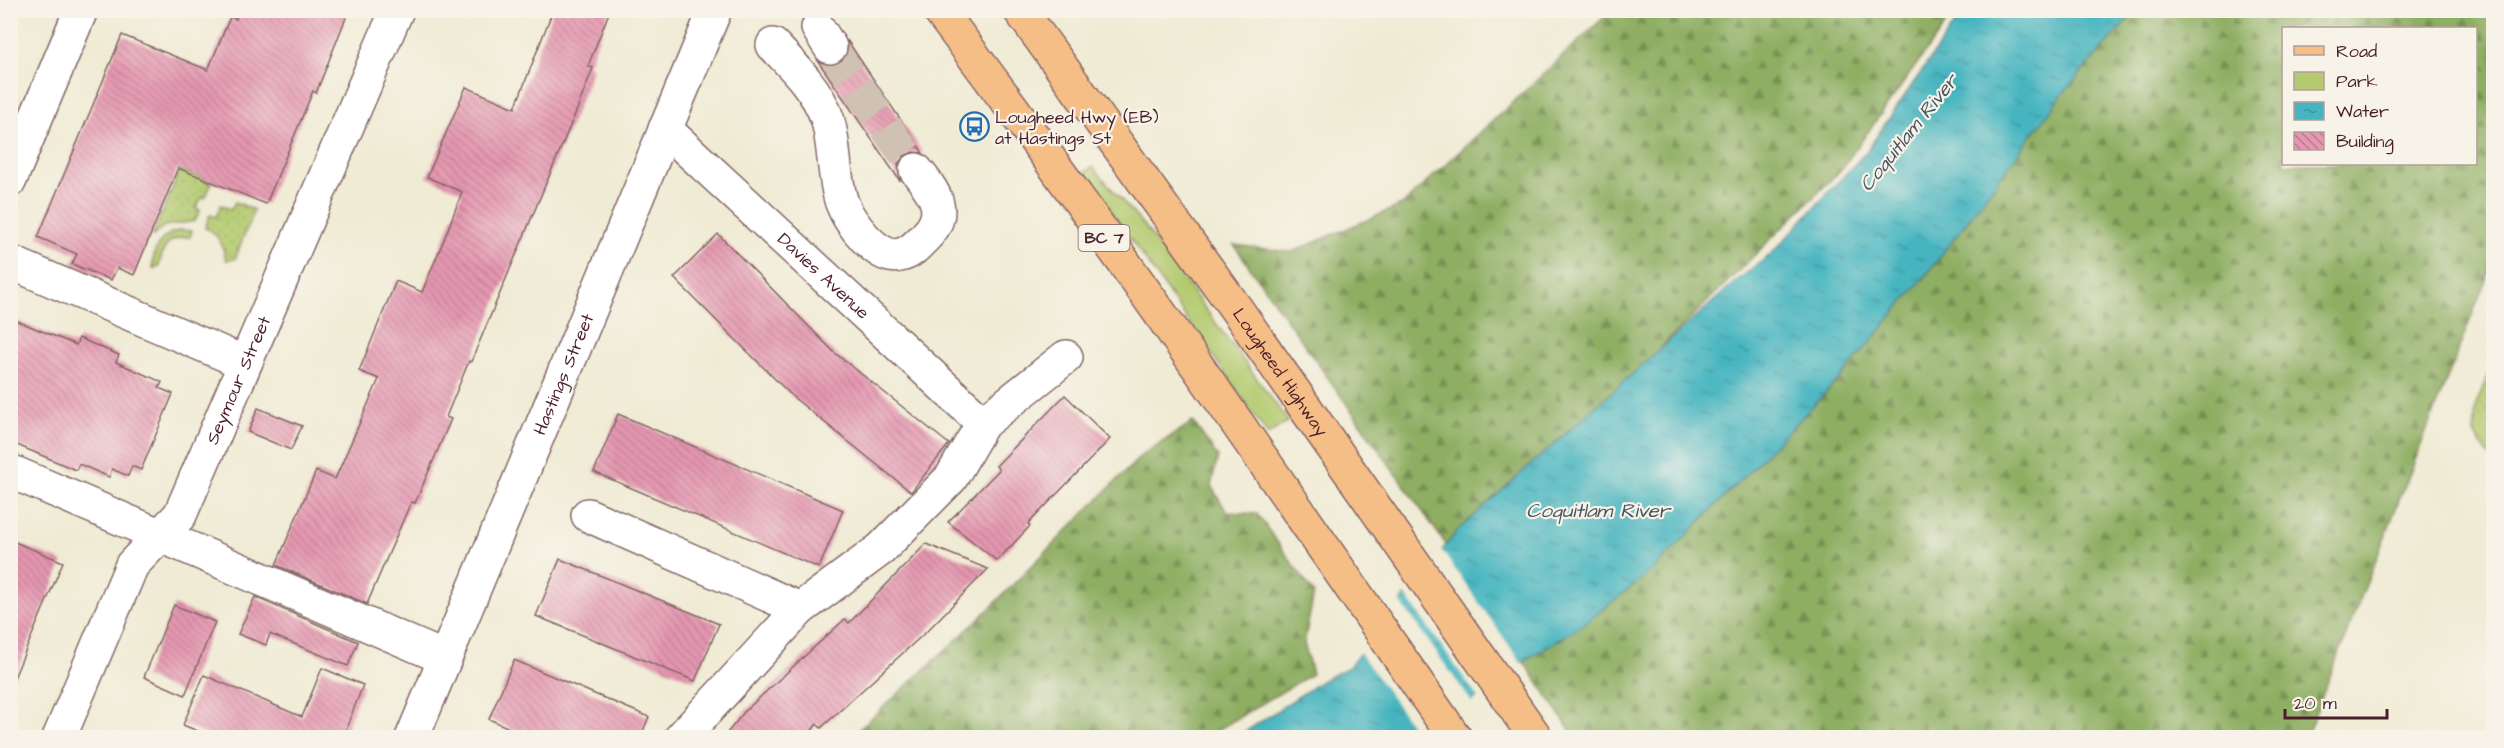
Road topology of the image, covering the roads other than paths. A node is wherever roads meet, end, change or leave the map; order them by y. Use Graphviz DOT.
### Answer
graph roads {
  1 [pos="81,10"];
  2 [pos="397,10"];
  3 [pos="715,10"];
  4 [pos="939,10"];
  5 [pos="1020,10"];
  6 [pos="773,45"];
  7 [pos="665,129"];
  8 [pos="916,170"];
  9 [pos="10,180"];
  10 [pos="10,262"];
  11 [pos="1066,357"];
  12 [pos="245,363"];
  13 [pos="983,423"];
  14 [pos="10,471"];
  15 [pos="588,515"];
  16 [pos="161,534"];
  17 [pos="800,609"];
  18 [pos="445,658"];
  19 [pos="58,738"];
  20 [pos="412,738"];
  21 [pos="681,738"];
  22 [pos="1455,738"];
  23 [pos="1536,738"];
  1 -- 9 [label="street"];
  2 -- 12 [label="street, Seymour Street"];
  3 -- 7 [label="street, Hastings Street"];
  4 -- 22 [label="main road, BC 7"];
  5 -- 23 [label="main road, Lougheed Highway"];
  6 -- 8 [label="street"];
  7 -- 13 [label="street, Davies Avenue"];
  7 -- 18 [label="street, Hastings Street"];
  10 -- 12 [label="street"];
  11 -- 13 [label="street"];
  12 -- 16 [label="street, Seymour Street"];
  13 -- 17 [label="street"];
  14 -- 16 [label="street"];
  15 -- 17 [label="street"];
  16 -- 18 [label="street"];
  16 -- 19 [label="street, Seymour Street"];
  17 -- 21 [label="street"];
  18 -- 20 [label="street, Hastings Street"];
}
